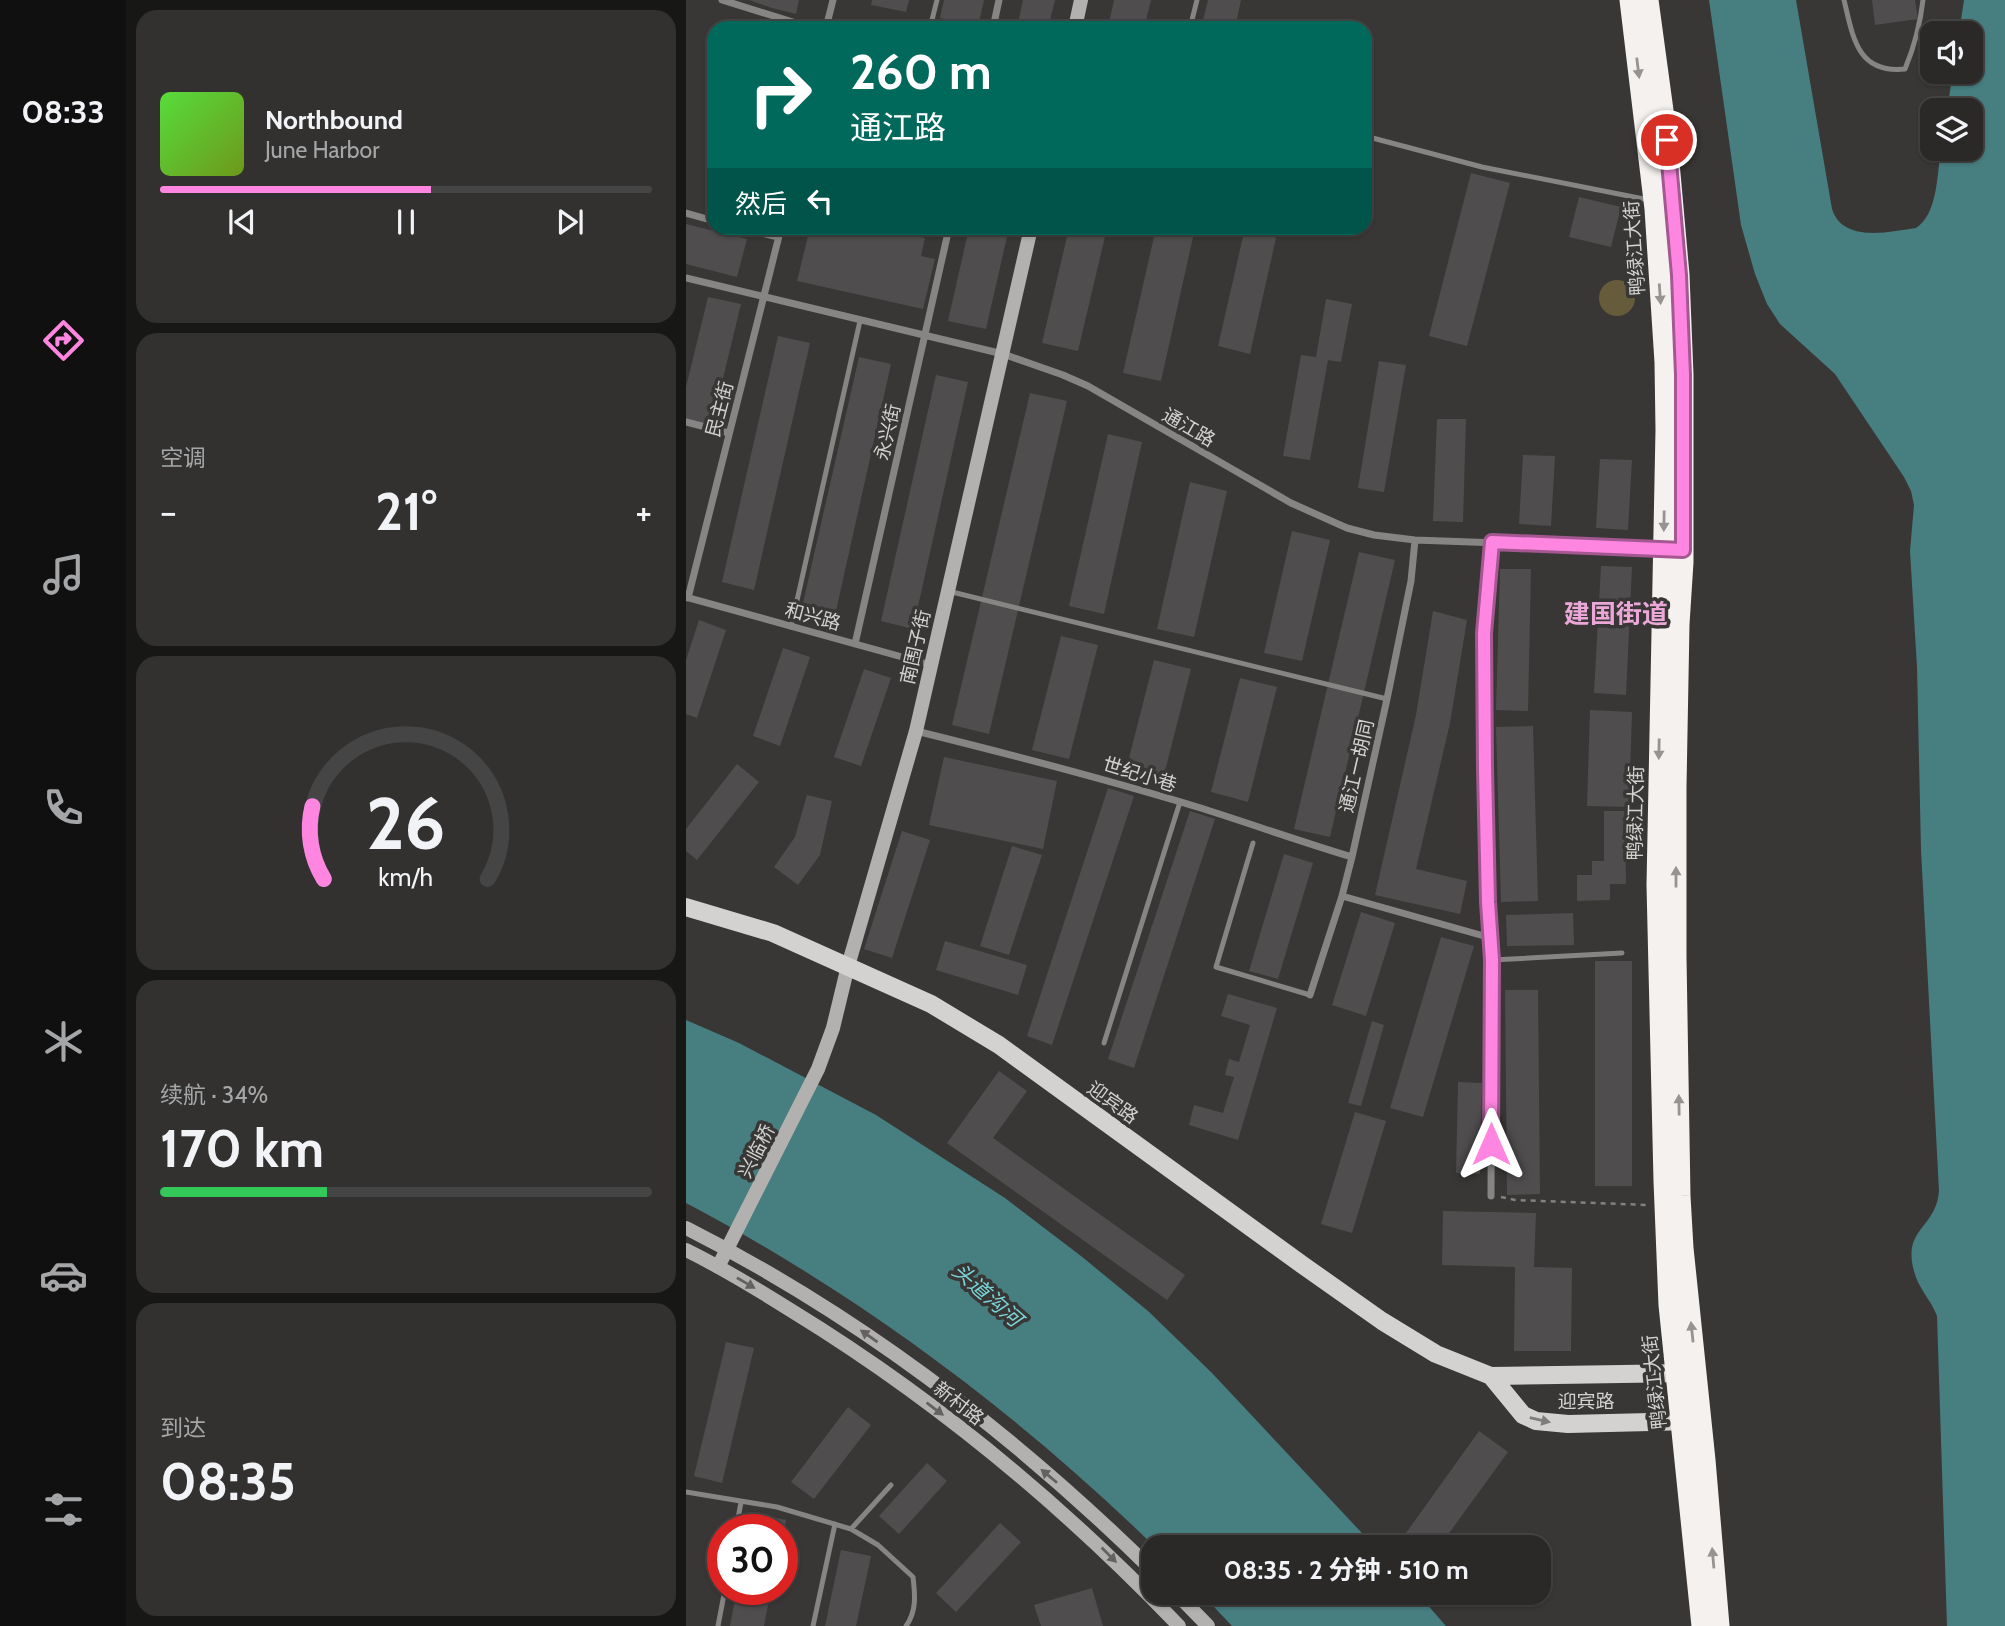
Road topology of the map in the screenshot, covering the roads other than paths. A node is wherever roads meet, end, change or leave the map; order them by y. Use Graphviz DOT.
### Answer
graph roads {
  1 [pos="722,0"];
  2 [pos="833,0"];
  3 [pos="937,0"];
  4 [pos="999,0"];
  5 [pos="1081,0"];
  6 [pos="1197,0"];
  7 [pos="1630,0"];
  8 [pos="1648,0"];
  9 [pos="1844,0"];
  10 [pos="1923,0"];
  11 [pos="790,21"];
  12 [pos="828,21"];
  13 [pos="933,21"];
  14 [pos="994,21"];
  15 [pos="1076,21"];
  16 [pos="1192,21"];
  17 [pos="1372,138"];
  18 [pos="1663,203"];
  19 [pos="686,213"];
  20 [pos="707,218"];
  21 [pos="770,235"];
  22 [pos="947,235"];
  23 [pos="1029,235"];
  24 [pos="778,237"];
  25 [pos="686,278"];
  26 [pos="764,298"];
  27 [pos="860,321"];
  28 [pos="925,337"];
  29 [pos="1003,354"];
  30 [pos="686,422"];
  31 [pos="729,433"];
  32 [pos="1415,540"];
  33 [pos="1492,542"];
  34 [pos="1673,550"];
  35 [pos="948,592"];
  36 [pos="687,598"];
  37 [pos="790,626"];
  38 [pos="855,644"];
  39 [pos="931,665"];
  40 [pos="1387,699"];
  41 [pos="916,731"];
  42 [pos="1180,802"];
  43 [pos="1253,843"];
  44 [pos="1352,857"];
  45 [pos="1342,896"];
  46 [pos="686,907"];
  47 [pos="1491,938"];
  48 [pos="1622,953"];
  49 [pos="1492,960"];
  50 [pos="848,966"];
  51 [pos="1310,995"];
  52 [pos="1104,1043"];
  53 [pos="818,1069"];
  54 [pos="1491,1196"];
  55 [pos="686,1228"];
  56 [pos="728,1249"];
  57 [pos="686,1250"];
  58 [pos="718,1267"];
  59 [pos="1686,1373"];
  60 [pos="1491,1376"];
  61 [pos="1691,1421"];
  62 [pos="891,1485"];
  63 [pos="686,1492"];
  64 [pos="741,1502"];
  65 [pos="739,1514"];
  66 [pos="835,1524"];
  67 [pos="851,1530"];
  68 [pos="1141,1559"];
  69 [pos="722,1605"];
  70 [pos="1188,1605"];
  71 [pos="718,1626"];
  72 [pos="813,1626"];
  73 [pos="906,1626"];
  74 [pos="1179,1626"];
  75 [pos="1208,1626"];
  76 [pos="1702,1626"];
  77 [pos="1719,1626"];
  1 -- 11 [label="street"];
  2 -- 12 [label="street"];
  3 -- 13 [label="lane"];
  4 -- 14 [label="street"];
  5 -- 15 [label="street"];
  6 -- 16 [label="lane"];
  7 -- 18 [label="highway, 鸭绿江大街, one-way"];
  8 -- 18 [label="highway, 鸭绿江大街"];
  9 -- 10 [label="lane"];
  17 -- 18 [label="lane"];
  18 -- 34 [label="highway, 鸭绿江大街"];
  19 -- 20 [label="street"];
  21 -- 24 [label="street"];
  22 -- 28 [label="street, 永兴街"];
  23 -- 29 [label="street, 南围子街"];
  24 -- 26 [label="street, 民主街"];
  25 -- 26 [label="street, 通江路"];
  26 -- 27 [label="street, 通江路"];
  26 -- 31 [label="street, 民主街"];
  27 -- 28 [label="street, 通江路"];
  27 -- 37 [label="lane"];
  28 -- 29 [label="street, 通江路"];
  28 -- 38 [label="street, 永兴街"];
  29 -- 32 [label="street, 通江路"];
  29 -- 35 [label="street, 南围子街"];
  30 -- 31 [label="street"];
  31 -- 36 [label="street, 民主街"];
  32 -- 33 [label="street, 通江路"];
  32 -- 40 [label="street, 通江一胡同"];
  33 -- 34 [label="street, 通江路"];
  33 -- 47 [label="street"];
  59 -- 34 [label="highway, 鸭绿江大街, one-way"];
  34 -- 59 [label="highway, 鸭绿江大街, one-way"];
  35 -- 39 [label="street, 南围子街"];
  35 -- 40 [label="lane"];
  36 -- 37 [label="street, 和兴路"];
  37 -- 38 [label="street, 和兴路"];
  38 -- 39 [label="street, 和兴路"];
  39 -- 41 [label="street, 南围子街"];
  40 -- 44 [label="street, 通江一胡同"];
  41 -- 42 [label="street, 世纪小巷"];
  41 -- 50 [label="street, 南围子街"];
  42 -- 44 [label="street, 世纪小巷"];
  42 -- 52 [label="lane"];
  43 -- 51 [label="lane"];
  44 -- 45 [label="street, 通江一胡同"];
  45 -- 47 [label="street"];
  45 -- 51 [label="street, 通江一胡同"];
  46 -- 50 [label="main road, 迎宾路"];
  47 -- 49 [label="street"];
  48 -- 49 [label="lane"];
  49 -- 54 [label="street"];
  50 -- 53 [label="street, 南围子街"];
  50 -- 60 [label="main road, 迎宾路"];
  53 -- 56 [label="street, 兴临桥"];
  55 -- 56 [label="street, 新村路"];
  56 -- 58 [label="street, 兴临桥"];
  68 -- 56 [label="street, 新村路, one-way"];
  57 -- 58 [label="street, 新村路"];
  58 -- 74 [label="street, 新村路, one-way"];
  59 -- 60 [label="main road, 迎宾路"];
  59 -- 61 [label="highway, 鸭绿江大街"];
  60 -- 61 [label="main road, 迎宾路, one-way"];
  61 -- 76 [label="highway, 鸭绿江大街"];
  77 -- 61 [label="highway, 鸭绿江大街, one-way"];
  62 -- 67 [label="lane"];
  63 -- 64 [label="lane"];
  64 -- 65 [label="lane"];
  64 -- 66 [label="lane"];
  66 -- 67 [label="lane"];
  66 -- 72 [label="lane"];
  67 -- 73 [label="lane"];
  69 -- 71 [label="lane"];
  70 -- 75 [label="street"];
}
